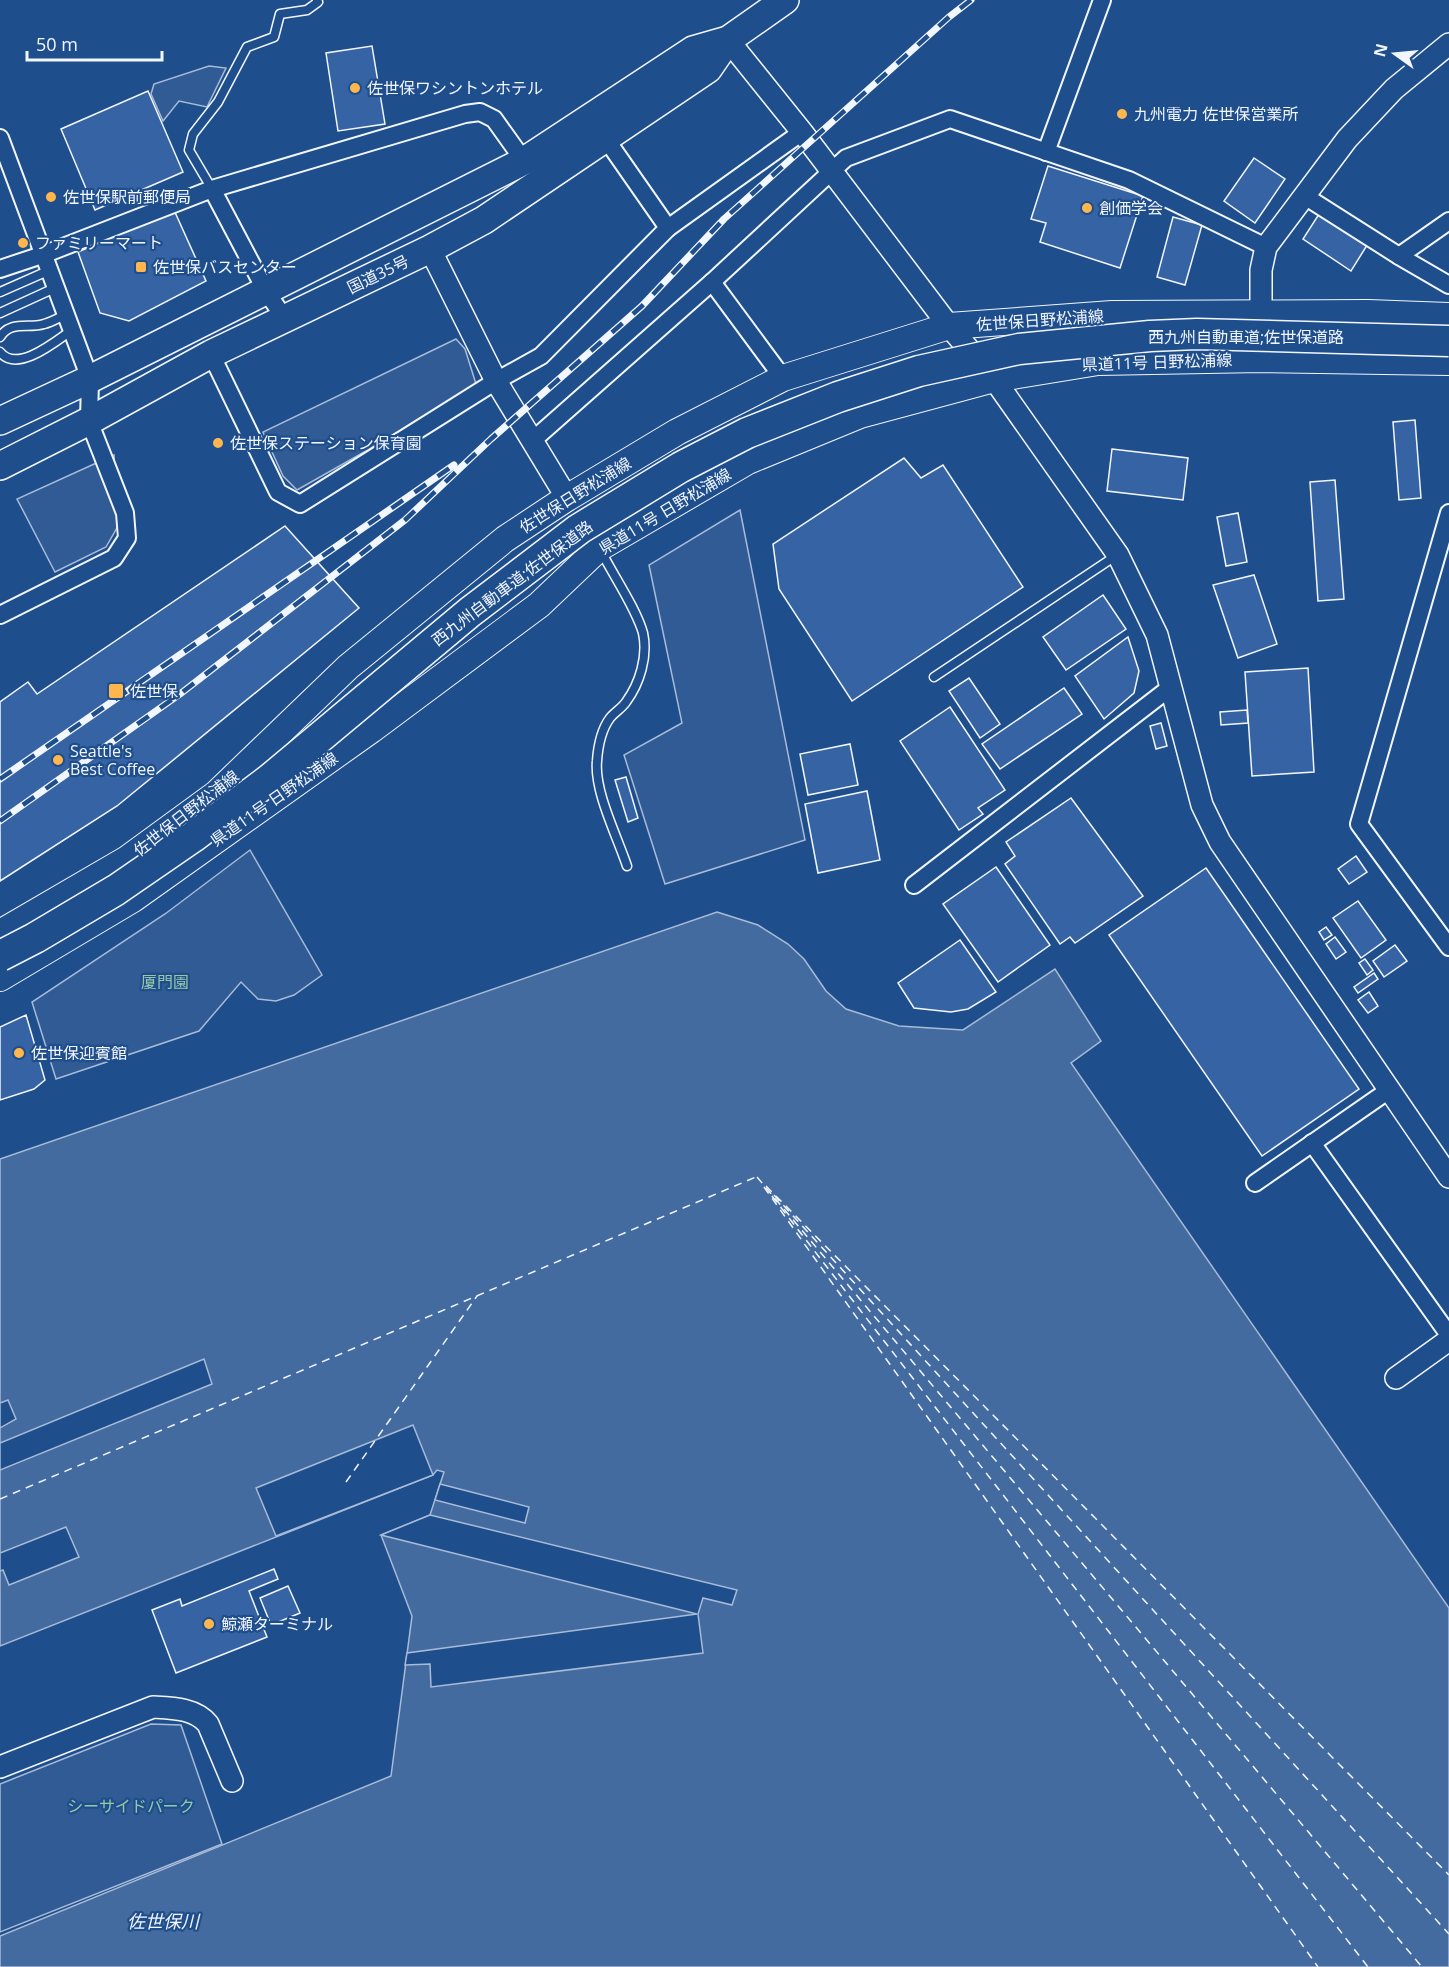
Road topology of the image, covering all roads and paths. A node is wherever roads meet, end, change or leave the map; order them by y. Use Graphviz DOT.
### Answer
graph roads {
  1 [pos="317,0"];
  2 [pos="785,0"];
  3 [pos="1102,0"];
  4 [pos="728,40"];
  5 [pos="1449,44"];
  6 [pos="802,132"];
  7 [pos="0,138"];
  8 [pos="606,138"];
  9 [pos="1046,152"];
  10 [pos="524,161"];
  11 [pos="831,172"];
  12 [pos="212,189"];
  13 [pos="1304,195"];
  14 [pos="1449,221"];
  15 [pos="668,228"];
  16 [pos="1266,247"];
  17 [pos="430,249"];
  18 [pos="1399,256"];
  19 [pos="48,262"];
  20 [pos="0,270"];
  21 [pos="712,282"];
  22 [pos="1449,285"];
  23 [pos="57,287"];
  24 [pos="266,291"];
  25 [pos="0,292"];
  26 [pos="0,313"];
  27 [pos="67,314"];
  28 [pos="1261,314"];
  29 [pos="1449,316"];
  30 [pos="285,319"];
  31 [pos="949,326"];
  32 [pos="73,330"];
  33 [pos="0,337"];
  34 [pos="1449,341"];
  35 [pos="0,352"];
  36 [pos="211,354"];
  37 [pos="1261,359"];
  38 [pos="1449,362"];
  39 [pos="783,378"];
  40 [pos="90,379"];
  41 [pos="994,379"];
  42 [pos="496,381"];
  43 [pos="0,421"];
  44 [pos="89,421"];
  45 [pos="532,441"];
  46 [pos="0,466"];
  47 [pos="567,498"];
  48 [pos="1449,513"];
  49 [pos="599,548"];
  50 [pos="1118,555"];
  51 [pos="0,615"];
  52 [pos="934,677"];
  53 [pos="1171,687"];
  54 [pos="627,866"];
  55 [pos="914,885"];
  56 [pos="0,933"];
  57 [pos="1449,947"];
  58 [pos="0,956"];
  59 [pos="0,978"];
  60 [pos="1389,1090"];
  61 [pos="1312,1143"];
  62 [pos="1449,1177"];
  63 [pos="1256,1183"];
  64 [pos="1449,1335"];
  65 [pos="1449,1340"];
  66 [pos="1396,1378"];
  67 [pos="0,1767"];
  68 [pos="232,1781"];
  1 -- 12 [label="lane"];
  2 -- 4 [label="highway, 国道35号"];
  3 -- 9 [label="street"];
  4 -- 6 [label="street"];
  4 -- 8 [label="highway, 国道35号"];
  4 -- 10 [label="highway, 国道35号"];
  5 -- 13 [label="street"];
  6 -- 11 [label="street"];
  6 -- 15 [label="street"];
  7 -- 19 [label="street"];
  8 -- 15 [label="street"];
  8 -- 17 [label="highway, 国道35号"];
  9 -- 11 [label="street"];
  9 -- 16 [label="street"];
  10 -- 12 [label="street"];
  10 -- 24 [label="highway, 国道35号"];
  11 -- 21 [label="street"];
  11 -- 31 [label="street"];
  12 -- 19 [label="street"];
  12 -- 24 [label="street"];
  13 -- 16 [label="street"];
  13 -- 18 [label="street"];
  14 -- 18 [label="street"];
  15 -- 42 [label="street"];
  16 -- 28 [label="street"];
  17 -- 30 [label="highway, 国道35号"];
  17 -- 42 [label="street"];
  18 -- 22 [label="street"];
  19 -- 20 [label="street"];
  19 -- 23 [label="street"];
  19 -- 25 [label="lane"];
  21 -- 39 [label="street"];
  21 -- 45 [label="street"];
  23 -- 26 [label="lane"];
  23 -- 27 [label="street"];
  24 -- 30 [label="street"];
  24 -- 40 [label="highway, 国道35号"];
  27 -- 32 [label="street"];
  27 -- 33 [label="lane"];
  28 -- 29 [label="main road"];
  28 -- 31 [label="main road, 佐世保日野松浦線"];
  28 -- 37 [label="street"];
  30 -- 36 [label="highway, 国道35号"];
  31 -- 39 [label="main road, 佐世保日野松浦線"];
  31 -- 41 [label="street"];
  32 -- 35 [label="lane"];
  32 -- 40 [label="street"];
  34 -- 58 [label="highway, 西九州自動車道;佐世保道路, bridge"];
  36 -- 42 [label="street"];
  36 -- 44 [label="highway, 国道35号"];
  37 -- 38 [label="main road, 県道11号 日野松浦線"];
  37 -- 41 [label="main road, 県道11号 日野松浦線"];
  39 -- 47 [label="main road, 佐世保日野松浦線"];
  40 -- 43 [label="highway, 国道35号"];
  40 -- 44 [label="street"];
  41 -- 49 [label="main road, 県道11号 日野松浦線"];
  41 -- 50 [label="street"];
  42 -- 45 [label="street"];
  44 -- 46 [label="highway, 国道35号"];
  44 -- 51 [label="street"];
  45 -- 47 [label="street"];
  47 -- 56 [label="main road, 佐世保日野松浦線"];
  48 -- 57 [label="street"];
  49 -- 54 [label="lane"];
  49 -- 59 [label="main road, 県道11号 日野松浦線"];
  50 -- 52 [label="lane"];
  50 -- 53 [label="street"];
  53 -- 55 [label="street"];
  53 -- 60 [label="street"];
  60 -- 61 [label="street"];
  60 -- 62 [label="street"];
  61 -- 63 [label="street"];
  61 -- 64 [label="street"];
  65 -- 66 [label="street"];
  67 -- 68 [label="street"];
}
